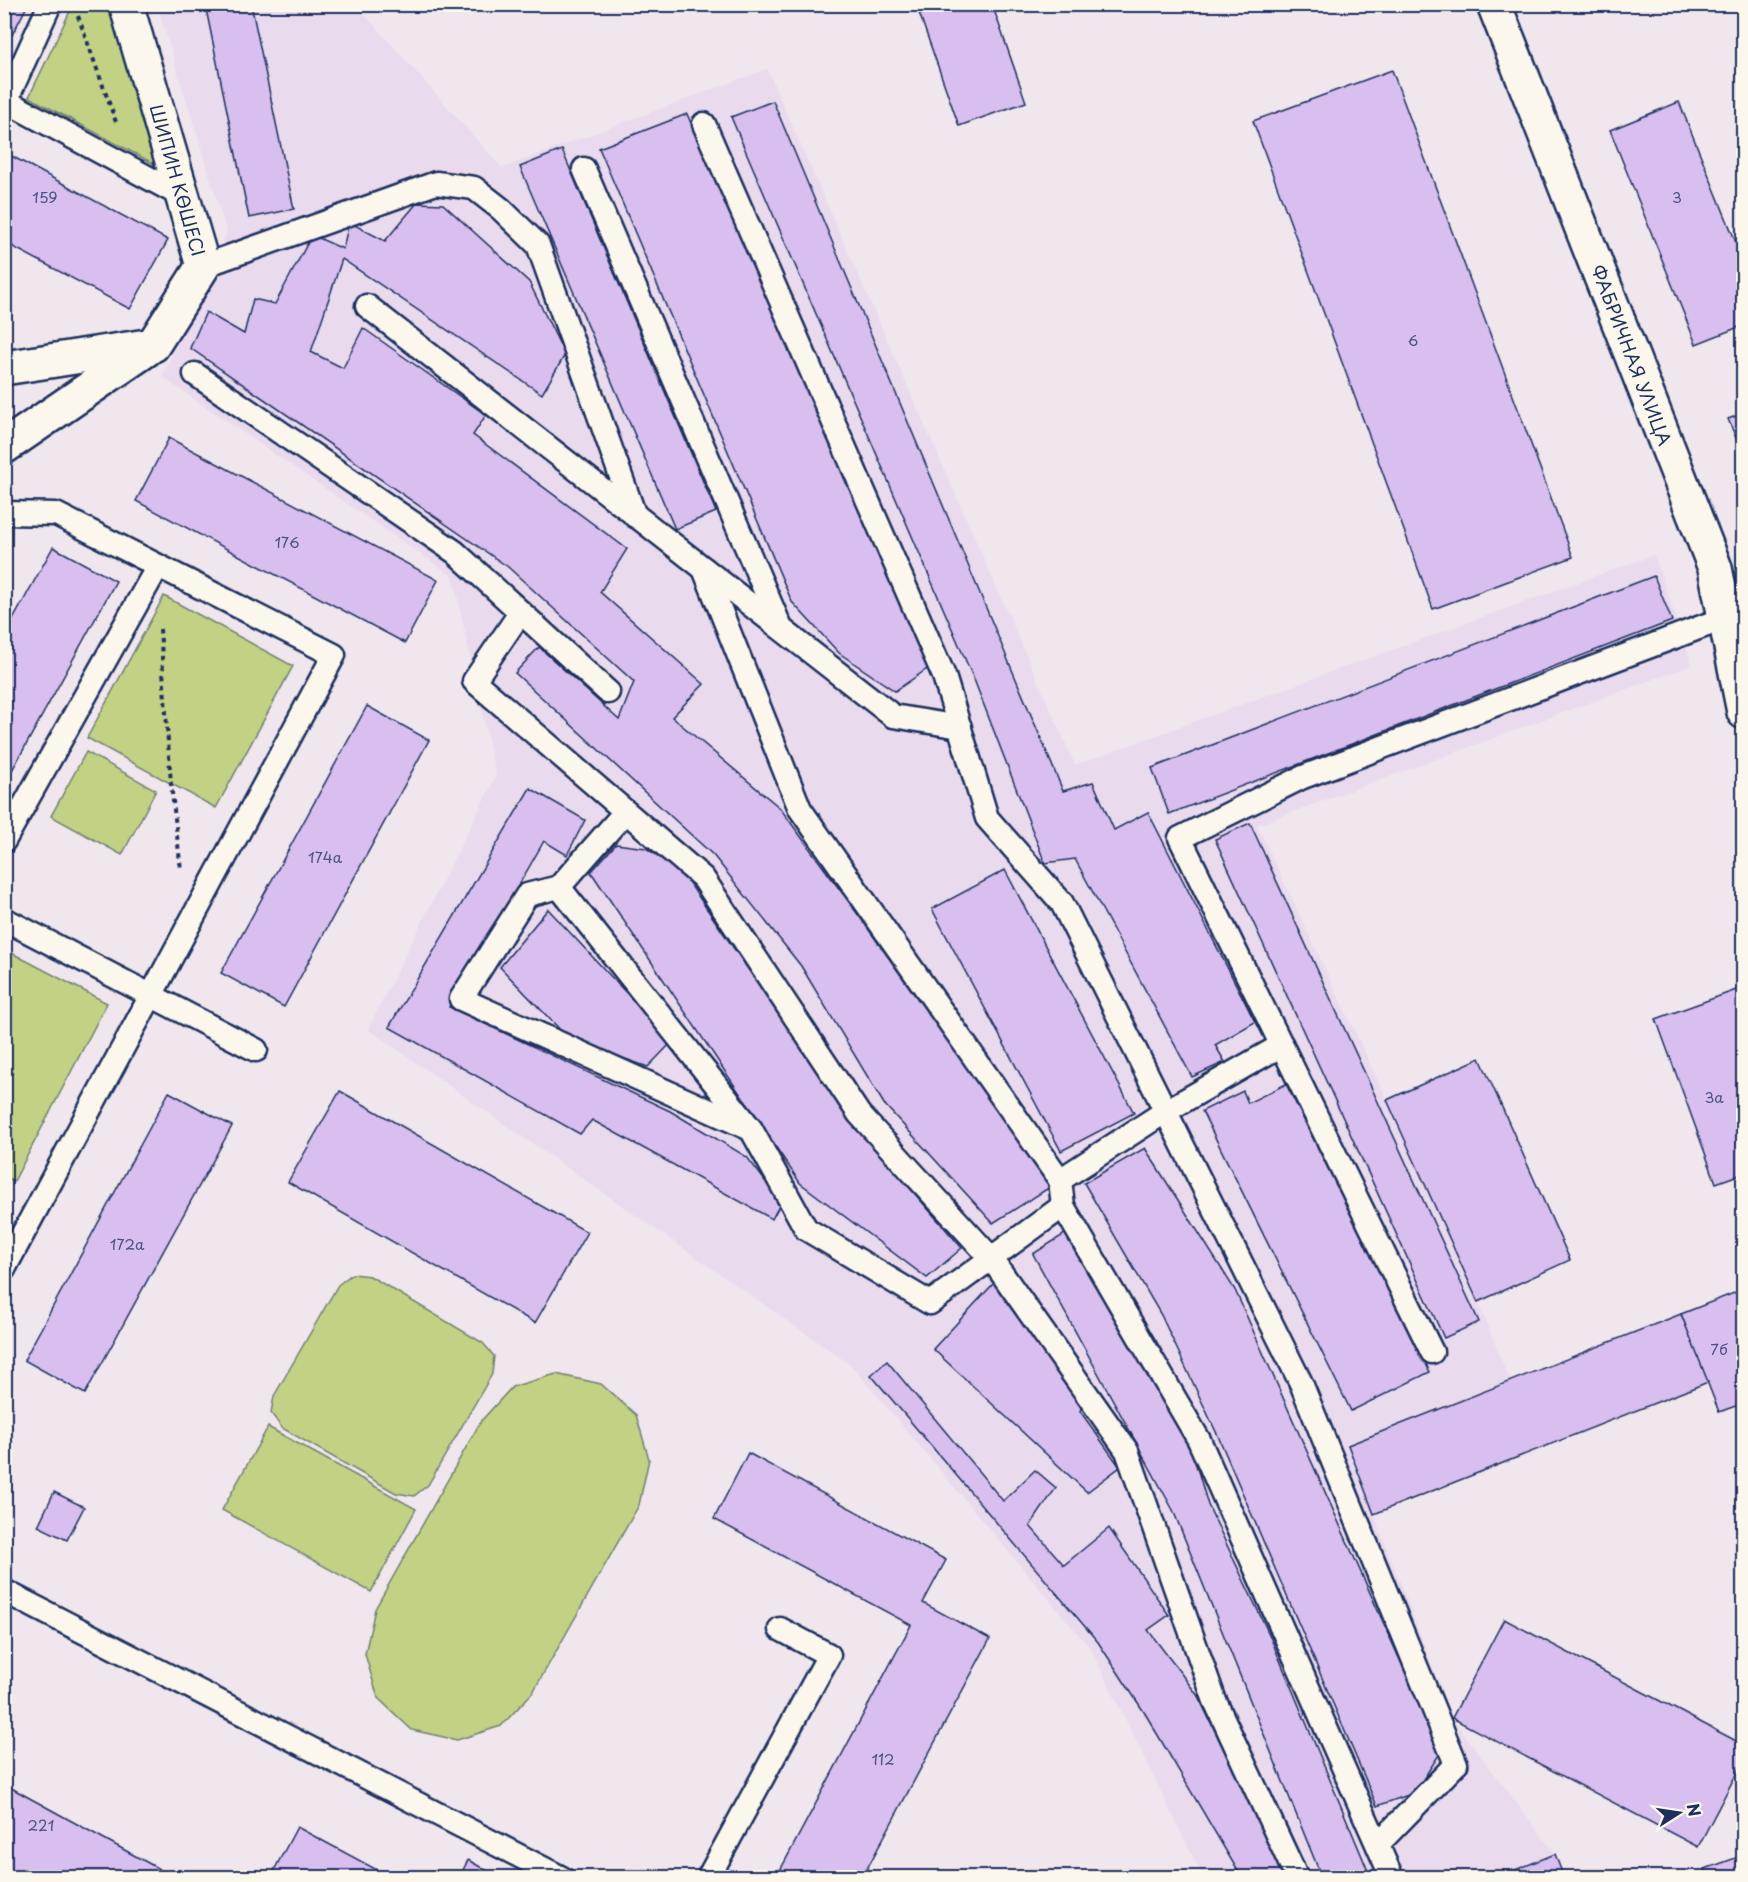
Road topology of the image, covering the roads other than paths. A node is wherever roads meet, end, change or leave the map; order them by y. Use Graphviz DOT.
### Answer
graph roads {
  1 [pos="50,4"];
  2 [pos="126,4"];
  3 [pos="1494,4"];
  4 [pos="5,101"];
  5 [pos="704,124"];
  6 [pos="584,169"];
  7 [pos="184,197"];
  8 [pos="203,266"];
  9 [pos="367,306"];
  10 [pos="153,345"];
  11 [pos="4,368"];
  12 [pos="195,374"];
  13 [pos="4,447"];
  14 [pos="4,513"];
  15 [pos="635,516"];
  16 [pos="158,566"];
  17 [pos="704,569"];
  18 [pos="520,613"];
  19 [pos="1725,618"];
  20 [pos="782,630"];
  21 [pos="1738,659"];
  22 [pos="608,692"];
  23 [pos="1743,712"];
  24 [pos="960,727"];
  25 [pos="625,812"];
  26 [pos="4,841"];
  27 [pos="559,887"];
  28 [pos="4,919"];
  29 [pos="151,995"];
  30 [pos="1282,1045"];
  31 [pos="256,1050"];
  32 [pos="1166,1111"];
  33 [pos="751,1129"];
  34 [pos="1060,1179"];
  35 [pos="1063,1206"];
  36 [pos="991,1258"];
  37 [pos="4,1269"];
  38 [pos="1432,1352"];
  39 [pos="4,1592"];
  40 [pos="780,1629"];
  41 [pos="1378,1844"];
  42 [pos="562,1878"];
  43 [pos="708,1878"];
  44 [pos="1297,1878"];
  45 [pos="1392,1878"];
  1 -- 4 [label="lane"];
  2 -- 7 [label="street, ШИПИН КӨШЕСІ"];
  3 -- 19 [label="street, ФАБРИЧНАЯ УЛИЦА"];
  4 -- 7 [label="lane"];
  5 -- 24 [label="lane"];
  6 -- 20 [label="lane"];
  7 -- 8 [label="street, ШИПИН КӨШЕСІ"];
  8 -- 10 [label="street, ШИПИН КӨШЕСІ"];
  8 -- 15 [label="lane"];
  9 -- 15 [label="lane"];
  10 -- 11 [label="street"];
  10 -- 13 [label="street, ШИПИН КӨШЕСІ"];
  12 -- 18 [label="lane"];
  14 -- 16 [label="lane"];
  15 -- 17 [label="lane"];
  16 -- 26 [label="lane"];
  16 -- 29 [label="lane"];
  17 -- 20 [label="lane"];
  17 -- 34 [label="lane"];
  18 -- 22 [label="lane"];
  18 -- 25 [label="lane"];
  19 -- 21 [label="street, ФАБРИЧНАЯ УЛИЦА"];
  19 -- 30 [label="lane"];
  20 -- 24 [label="lane"];
  21 -- 23 [label="street, ФАБРИЧНАЯ УЛИЦА"];
  24 -- 32 [label="lane"];
  25 -- 27 [label="lane"];
  25 -- 36 [label="lane"];
  27 -- 33 [label="lane"];
  27 -- 33 [label="lane"];
  28 -- 29 [label="lane"];
  29 -- 31 [label="lane"];
  29 -- 37 [label="lane"];
  30 -- 32 [label="lane"];
  30 -- 38 [label="lane"];
  32 -- 34 [label="lane"];
  32 -- 41 [label="lane"];
  33 -- 36 [label="lane"];
  34 -- 35 [label="lane"];
  35 -- 36 [label="lane"];
  35 -- 41 [label="lane"];
  36 -- 44 [label="lane"];
  39 -- 42 [label="lane"];
  40 -- 43 [label="lane"];
  41 -- 45 [label="lane"];
}
